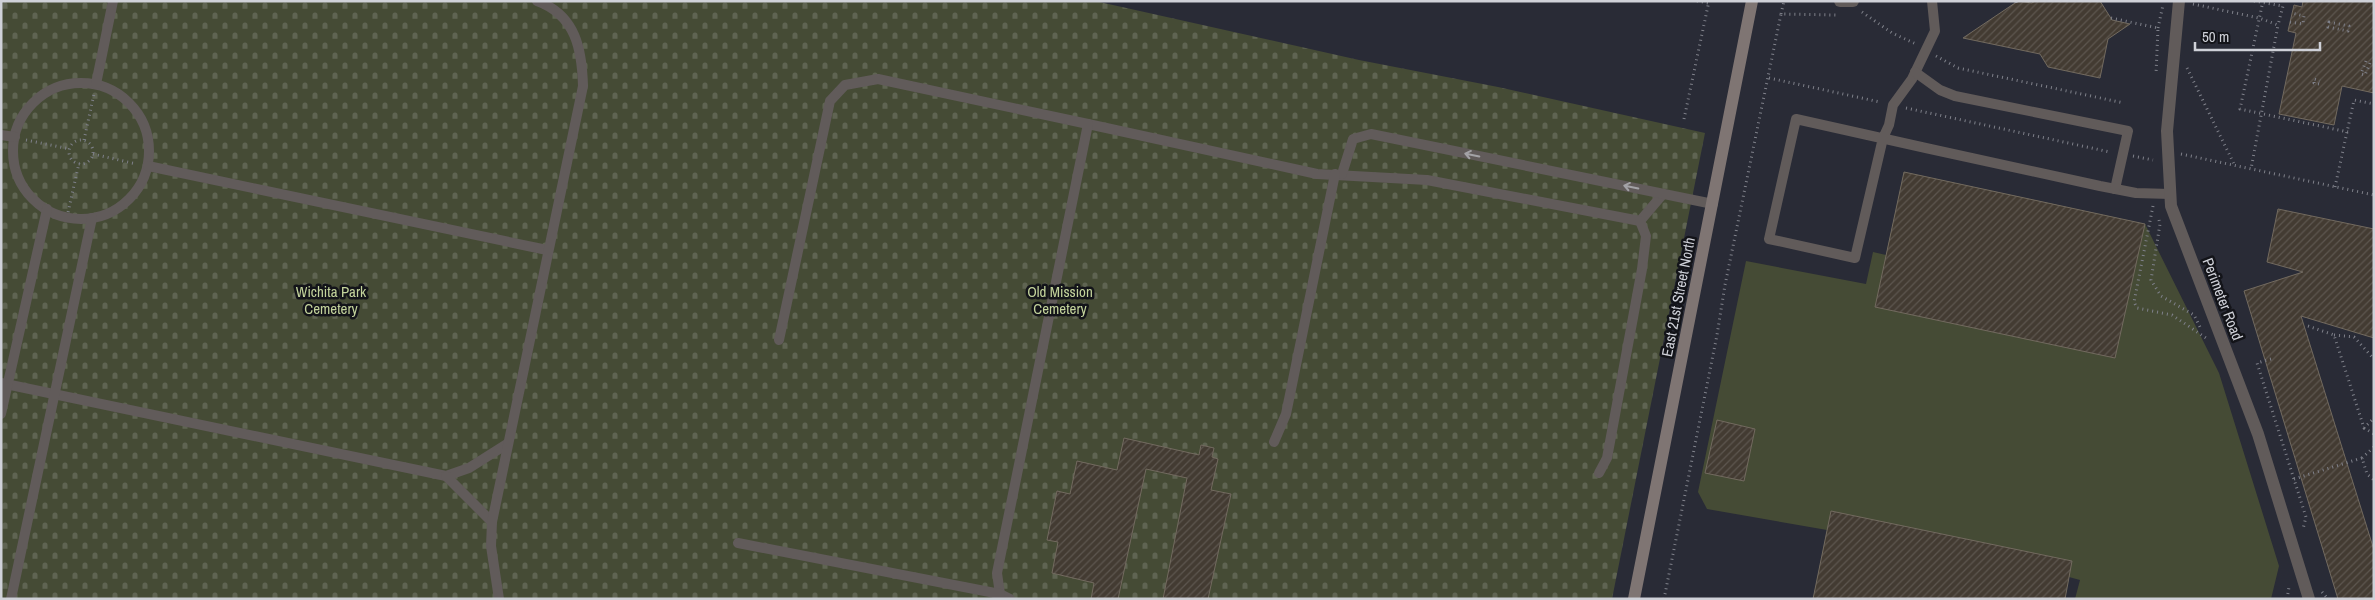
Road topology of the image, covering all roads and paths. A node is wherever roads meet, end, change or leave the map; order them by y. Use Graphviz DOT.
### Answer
graph roads {
  1 [pos="113,1"];
  2 [pos="537,1"];
  3 [pos="1696,1"];
  4 [pos="1752,1"];
  5 [pos="1784,1"];
  6 [pos="1840,1"];
  7 [pos="1932,1"];
  8 [pos="2163,1"];
  9 [pos="2254,1"];
  10 [pos="1709,2"];
  11 [pos="2188,2"];
  12 [pos="2263,2"];
  13 [pos="1854,7"];
  14 [pos="2190,11"];
  15 [pos="2292,13"];
  16 [pos="1781,14"];
  17 [pos="1839,15"];
  18 [pos="2259,18"];
  19 [pos="2290,22"];
  20 [pos="2278,25"];
  21 [pos="2328,27"];
  22 [pos="2158,28"];
  23 [pos="1926,49"];
  24 [pos="1915,72"];
  25 [pos="2185,76"];
  26 [pos="1768,78"];
  27 [pos="96,84"];
  28 [pos="2124,103"];
  29 [pos="2374,104"];
  30 [pos="1893,105"];
  31 [pos="2262,114"];
  32 [pos="1684,119"];
  33 [pos="1088,124"];
  34 [pos="2348,132"];
  35 [pos="1,134"];
  36 [pos="15,137"];
  37 [pos="1883,138"];
  38 [pos="84,140"];
  39 [pos="2182,145"];
  40 [pos="70,149"];
  41 [pos="93,154"];
  42 [pos="2124,154"];
  43 [pos="2153,160"];
  44 [pos="79,163"];
  45 [pos="148,166"];
  46 [pos="2235,166"];
  47 [pos="2251,169"];
  48 [pos="1338,174"];
  49 [pos="2335,187"];
  50 [pos="2115,189"];
  51 [pos="1663,194"];
  52 [pos="2170,194"];
  53 [pos="2374,195"];
  54 [pos="2154,203"];
  55 [pos="1713,204"];
  56 [pos="47,210"];
  57 [pos="67,218"];
  58 [pos="92,218"];
  59 [pos="1640,221"];
  60 [pos="547,250"];
  61 [pos="2308,326"];
  62 [pos="2334,335"];
  63 [pos="779,340"];
  64 [pos="2210,345"];
  65 [pos="2271,359"];
  66 [pos="2374,359"];
  67 [pos="4,383"];
  68 [pos="54,394"];
  69 [pos="1,414"];
  70 [pos="2374,418"];
  71 [pos="2364,428"];
  72 [pos="2374,434"];
  73 [pos="1274,442"];
  74 [pos="507,444"];
  75 [pos="2374,447"];
  76 [pos="2362,458"];
  77 [pos="1600,473"];
  78 [pos="446,476"];
  79 [pos="2294,479"];
  80 [pos="2374,480"];
  81 [pos="492,522"];
  82 [pos="2302,530"];
  83 [pos="738,543"];
  84 [pos="2287,580"];
  85 [pos="2319,583"];
  86 [pos="1005,597"];
  87 [pos="11,599"];
  88 [pos="499,599"];
  89 [pos="1634,599"];
  90 [pos="1664,599"];
  91 [pos="2287,599"];
  92 [pos="2309,599"];
  93 [pos="2328,599"];
  1 -- 27 [label="lane"];
  2 -- 60 [label="lane"];
  3 -- 10 [label="path"];
  4 -- 55 [label="main road, East 21st Street North"];
  5 -- 16 [label="path"];
  6 -- 13 [label="street"];
  7 -- 23 [label="lane"];
  8 -- 22 [label="path"];
  9 -- 12 [label="path"];
  10 -- 32 [label="path"];
  11 -- 14 [label="path"];
  11 -- 18 [label="path"];
  11 -- 52 [label="street, Perimeter Road"];
  12 -- 18 [label="path"];
  12 -- 20 [label="path"];
  13 -- 23 [label="path"];
  15 -- 19 [label="path"];
  16 -- 17 [label="path"];
  16 -- 26 [label="path"];
  18 -- 20 [label="path"];
  18 -- 31 [label="path"];
  20 -- 31 [label="path"];
  21 -- 21 [label="path"];
  23 -- 24 [label="lane"];
  23 -- 28 [label="path"];
  24 -- 30 [label="lane"];
  24 -- 42 [label="lane"];
  25 -- 46 [label="path"];
  26 -- 30 [label="path"];
  26 -- 90 [label="path"];
  27 -- 36 [label="lane"];
  27 -- 38 [label="path"];
  27 -- 45 [label="lane"];
  29 -- 34 [label="path"];
  30 -- 37 [label="lane"];
  30 -- 42 [label="path"];
  31 -- 34 [label="path"];
  31 -- 47 [label="path"];
  33 -- 48 [label="lane"];
  33 -- 63 [label="lane"];
  33 -- 86 [label="lane"];
  34 -- 49 [label="path"];
  35 -- 36 [label="lane"];
  36 -- 40 [label="path"];
  36 -- 56 [label="lane"];
  37 -- 37 [label="lane"];
  37 -- 50 [label="lane"];
  38 -- 40 [label="path"];
  38 -- 41 [label="path"];
  39 -- 46 [label="path"];
  40 -- 44 [label="path"];
  41 -- 44 [label="path"];
  41 -- 45 [label="path"];
  42 -- 43 [label="path"];
  42 -- 50 [label="lane"];
  44 -- 57 [label="path"];
  45 -- 58 [label="lane"];
  45 -- 60 [label="lane"];
  46 -- 47 [label="path"];
  47 -- 49 [label="path"];
  51 -- 48 [label="lane, one-way"];
  48 -- 59 [label="lane"];
  48 -- 73 [label="lane"];
  49 -- 53 [label="path"];
  50 -- 52 [label="lane"];
  51 -- 55 [label="lane"];
  51 -- 59 [label="lane"];
  52 -- 92 [label="street, Perimeter Road"];
  54 -- 64 [label="path"];
  55 -- 89 [label="main road, East 21st Street North"];
  56 -- 57 [label="lane"];
  56 -- 67 [label="lane"];
  57 -- 58 [label="lane"];
  58 -- 68 [label="lane"];
  59 -- 77 [label="lane"];
  60 -- 74 [label="lane"];
  61 -- 62 [label="path"];
  62 -- 66 [label="path"];
  62 -- 71 [label="path"];
  65 -- 79 [label="path"];
  67 -- 68 [label="lane"];
  67 -- 69 [label="lane"];
  68 -- 78 [label="lane"];
  68 -- 87 [label="lane"];
  70 -- 71 [label="path"];
  71 -- 72 [label="path"];
  74 -- 78 [label="lane"];
  74 -- 81 [label="lane"];
  75 -- 76 [label="path"];
  76 -- 79 [label="path"];
  76 -- 80 [label="path"];
  78 -- 81 [label="lane"];
  79 -- 82 [label="path"];
  81 -- 88 [label="lane"];
  83 -- 86 [label="lane"];
  84 -- 91 [label="path"];
  85 -- 93 [label="path"];
}
